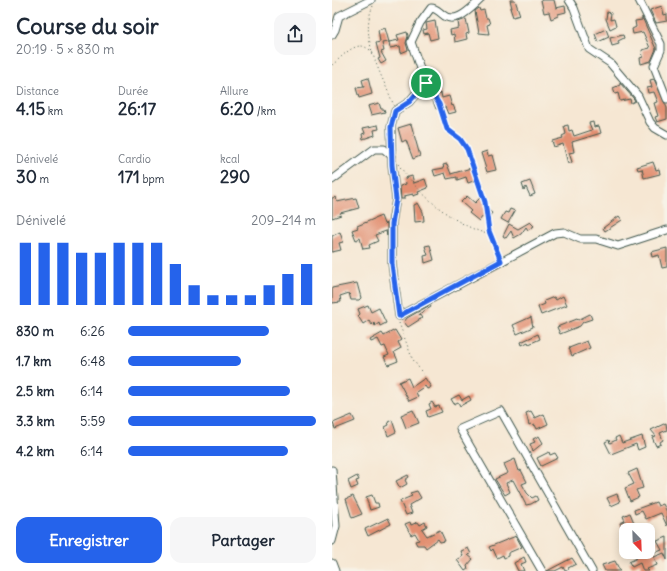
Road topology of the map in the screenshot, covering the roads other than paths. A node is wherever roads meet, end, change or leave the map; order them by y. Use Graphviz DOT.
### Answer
graph roads {
  1 [pos="371,0"];
  2 [pos="432,0"];
  3 [pos="480,0"];
  4 [pos="569,0"];
  5 [pos="639,0"];
  6 [pos="434,8"];
  7 [pos="332,35"];
  8 [pos="667,99"];
  9 [pos="667,135"];
  10 [pos="392,156"];
  11 [pos="332,180"];
  12 [pos="667,230"];
  13 [pos="332,470"];
  14 [pos="332,542"];
  15 [pos="332,563"];
  16 [pos="335,571"];
  17 [pos="542,571"];
  18 [pos="592,571"];
  1 -- 7 [label="street"];
  2 -- 6 [label="street"];
  3 -- 6 [label="street"];
  4 -- 9 [label="street"];
  5 -- 8 [label="street"];
  6 -- 10 [label="street"];
  10 -- 11 [label="street"];
  10 -- 12 [label="street"];
  13 -- 14 [label="street"];
  15 -- 16 [label="street"];
  17 -- 18 [label="street"];
}
